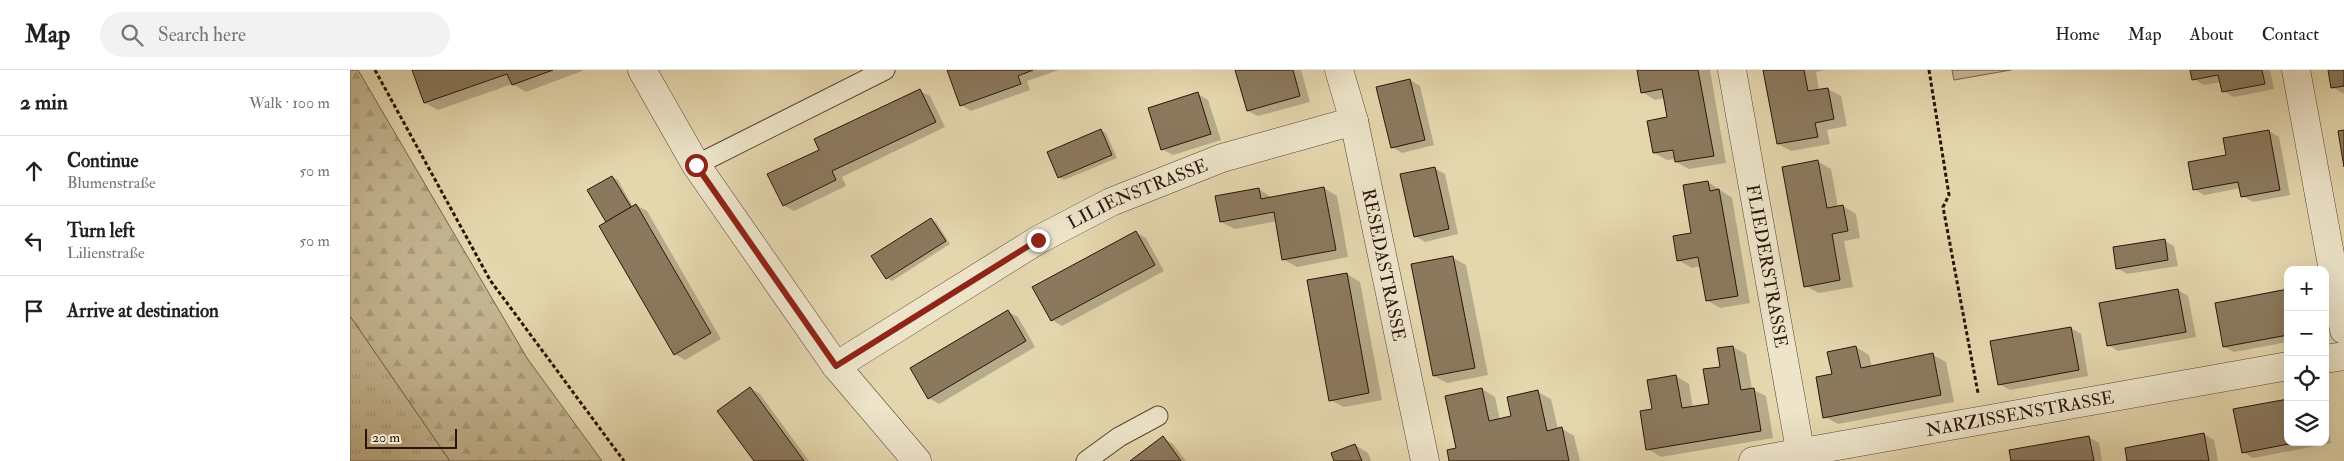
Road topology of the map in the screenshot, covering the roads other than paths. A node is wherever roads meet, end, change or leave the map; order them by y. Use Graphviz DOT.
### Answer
graph roads {
  1 [pos="642,70"];
  2 [pos="885,70"];
  3 [pos="1339,70"];
  4 [pos="1732,70"];
  5 [pos="2296,70"];
  6 [pos="1354,121"];
  7 [pos="696,165"];
  8 [pos="2344,330"];
  9 [pos="2344,356"];
  10 [pos="2329,358"];
  11 [pos="836,366"];
  12 [pos="2284,367"];
  13 [pos="1158,416"];
  14 [pos="1801,457"];
  15 [pos="917,461"];
  16 [pos="1086,461"];
  17 [pos="1425,461"];
  18 [pos="1753,461"];
  1 -- 7 [label="street"];
  2 -- 7 [label="lane"];
  3 -- 6 [label="street, RESEDASTRASSE"];
  4 -- 14 [label="street, FLIEDERSTRASSE"];
  5 -- 8 [label="street"];
  6 -- 11 [label="street, LILIENSTRASSE"];
  6 -- 17 [label="street, RESEDASTRASSE"];
  7 -- 11 [label="street"];
  9 -- 10 [label="street"];
  11 -- 15 [label="street"];
  12 -- 14 [label="street, NARZISSENSTRASSE"];
  13 -- 16 [label="lane"];
  14 -- 18 [label="street, NARZISSENSTRASSE"];
}
